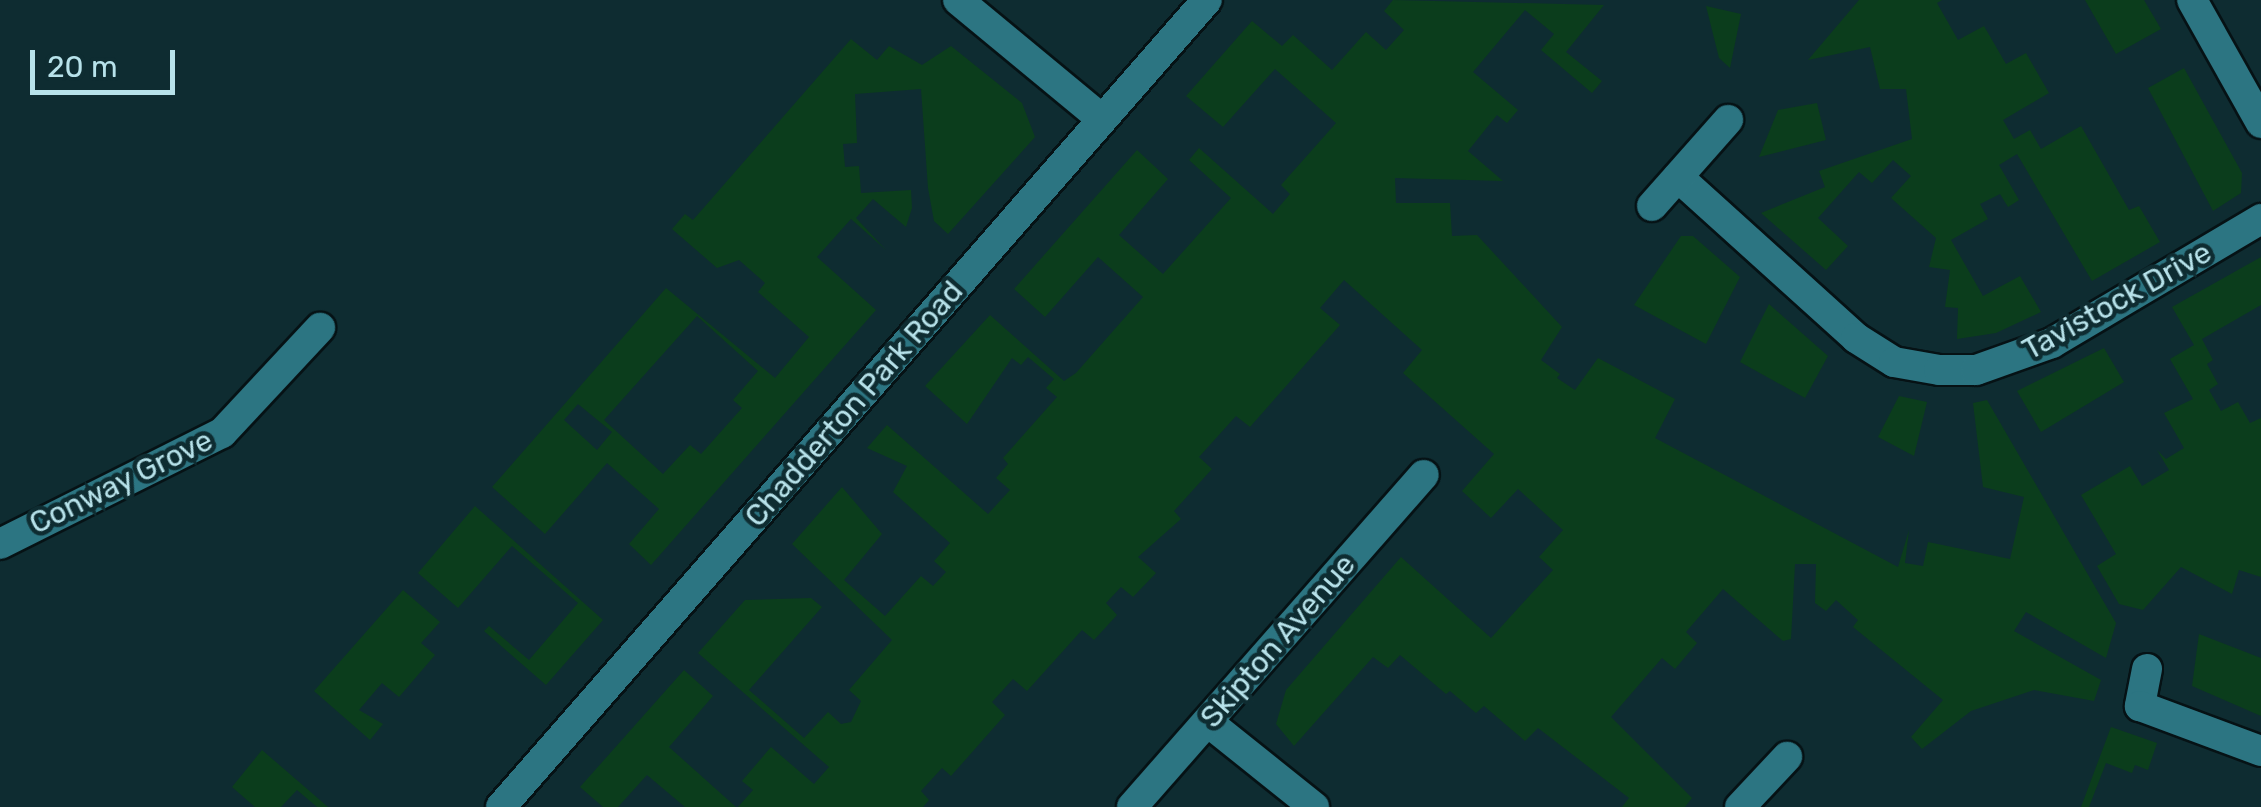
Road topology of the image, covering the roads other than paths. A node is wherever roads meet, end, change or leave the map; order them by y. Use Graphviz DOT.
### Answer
graph roads {
  1 [pos="958,0"];
  2 [pos="1207,0"];
  3 [pos="2192,0"];
  4 [pos="1102,120"];
  5 [pos="1728,120"];
  6 [pos="2261,123"];
  7 [pos="1678,177"];
  8 [pos="1652,206"];
  9 [pos="2261,219"];
  10 [pos="320,328"];
  11 [pos="1424,475"];
  12 [pos="0,544"];
  13 [pos="2147,669"];
  14 [pos="1208,722"];
  15 [pos="2261,750"];
  16 [pos="1787,757"];
  17 [pos="501,807"];
  18 [pos="1132,807"];
  19 [pos="1314,807"];
  20 [pos="1740,807"];
  1 -- 4 [label="street"];
  2 -- 4 [label="street, Chadderton Park Road"];
  3 -- 6 [label="street"];
  4 -- 17 [label="street, Chadderton Park Road"];
  5 -- 7 [label="street"];
  7 -- 8 [label="street"];
  7 -- 9 [label="street, Tavistock Drive"];
  10 -- 12 [label="street, Conway Grove"];
  11 -- 14 [label="street, Skipton Avenue"];
  13 -- 15 [label="street"];
  14 -- 18 [label="street, Skipton Avenue"];
  14 -- 19 [label="street"];
  16 -- 20 [label="street"];
}
